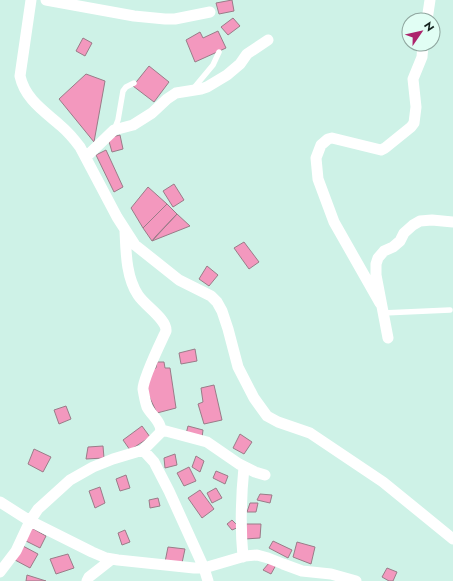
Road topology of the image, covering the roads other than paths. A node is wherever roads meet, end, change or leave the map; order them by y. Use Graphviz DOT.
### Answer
graph roads {
  1 [pos="31,0"];
  2 [pos="46,0"];
  3 [pos="430,0"];
  4 [pos="210,12"];
  5 [pos="428,12"];
  6 [pos="268,40"];
  7 [pos="219,52"];
  8 [pos="422,52"];
  9 [pos="134,82"];
  10 [pos="193,90"];
  11 [pos="114,130"];
  12 [pos="86,156"];
  13 [pos="453,222"];
  14 [pos="125,231"];
  15 [pos="382,308"];
  16 [pos="450,310"];
  17 [pos="388,338"];
  18 [pos="162,430"];
  19 [pos="143,450"];
  20 [pos="244,466"];
  21 [pos="265,474"];
  22 [pos="0,502"];
  23 [pos="30,521"];
  24 [pos="453,539"];
  25 [pos="243,557"];
  26 [pos="112,559"];
  27 [pos="204,568"];
  28 [pos="0,572"];
  29 [pos="332,577"];
  30 [pos="87,581"];
  31 [pos="208,581"];
  32 [pos="356,581"];
  1 -- 12 [label="street"];
  2 -- 4 [label="street"];
  3 -- 5 [label="street"];
  6 -- 10 [label="street"];
  7 -- 10 [label="lane"];
  8 -- 15 [label="street"];
  9 -- 11 [label="lane"];
  10 -- 11 [label="street"];
  11 -- 12 [label="street"];
  12 -- 14 [label="street"];
  13 -- 15 [label="street"];
  14 -- 18 [label="street"];
  14 -- 24 [label="street"];
  15 -- 16 [label="lane"];
  15 -- 17 [label="street"];
  18 -- 19 [label="street"];
  18 -- 20 [label="street"];
  19 -- 23 [label="street"];
  19 -- 27 [label="street"];
  20 -- 21 [label="street"];
  20 -- 25 [label="street"];
  22 -- 23 [label="street"];
  23 -- 26 [label="street"];
  23 -- 28 [label="street"];
  25 -- 27 [label="street"];
  25 -- 29 [label="street"];
  26 -- 27 [label="street"];
  26 -- 30 [label="street"];
  27 -- 31 [label="street"];
  29 -- 32 [label="street"];
}
